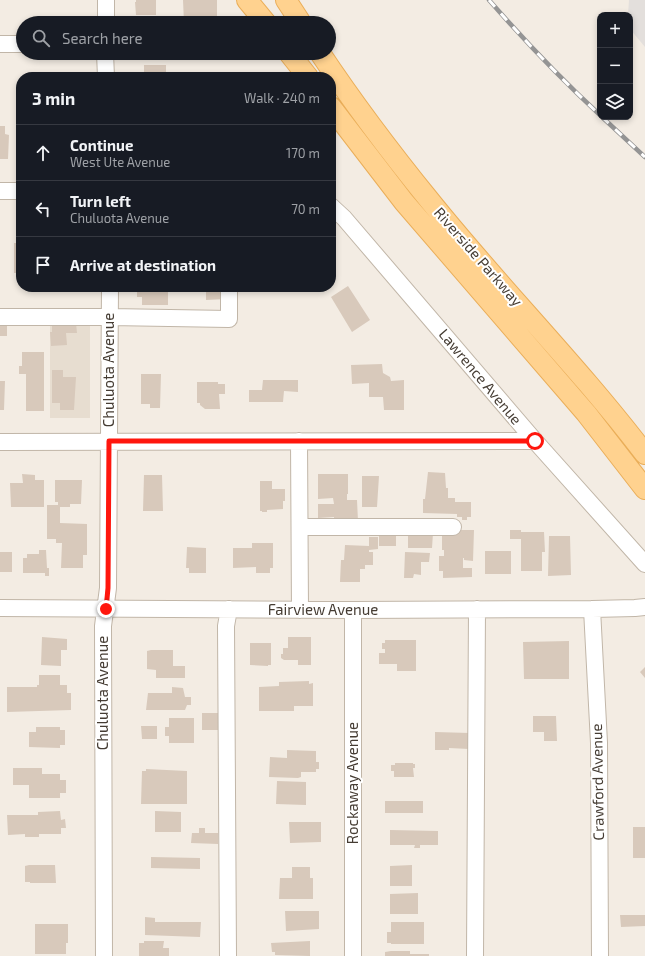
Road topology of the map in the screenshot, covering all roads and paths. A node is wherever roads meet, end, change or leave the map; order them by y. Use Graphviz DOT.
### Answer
graph roads {
  1 [pos="106,0"];
  2 [pos="248,0"];
  3 [pos="260,0"];
  4 [pos="286,0"];
  5 [pos="106,16"];
  6 [pos="261,16"];
  7 [pos="270,16"];
  8 [pos="296,16"];
  9 [pos="0,44"];
  10 [pos="16,44"];
  11 [pos="105,60"];
  12 [pos="295,60"];
  13 [pos="298,60"];
  14 [pos="325,60"];
  15 [pos="106,72"];
  16 [pos="305,72"];
  17 [pos="306,72"];
  18 [pos="333,72"];
  19 [pos="336,76"];
  20 [pos="336,114"];
  21 [pos="0,191"];
  22 [pos="16,191"];
  23 [pos="336,211"];
  24 [pos="110,292"];
  25 [pos="229,292"];
  26 [pos="0,317"];
  27 [pos="110,317"];
  28 [pos="109,441"];
  29 [pos="299,441"];
  30 [pos="535,441"];
  31 [pos="0,442"];
  32 [pos="645,454"];
  33 [pos="645,489"];
  34 [pos="300,527"];
  35 [pos="453,527"];
  36 [pos="645,564"];
  37 [pos="645,607"];
  38 [pos="0,608"];
  39 [pos="106,609"];
  40 [pos="229,609"];
  41 [pos="592,609"];
  42 [pos="300,610"];
  43 [pos="353,610"];
  44 [pos="477,610"];
  45 [pos="104,956"];
  46 [pos="228,956"];
  47 [pos="353,956"];
  48 [pos="475,956"];
  49 [pos="600,956"];
  1 -- 5 [label="street"];
  2 -- 6 [label="main road"];
  3 -- 7 [label="main road"];
  4 -- 8 [label="main road"];
  9 -- 10 [label="street"];
  11 -- 15 [label="street"];
  12 -- 16 [label="main road"];
  13 -- 17 [label="main road"];
  14 -- 18 [label="main road, Riverside Parkway"];
  19 -- 32 [label="main road, Riverside Parkway"];
  20 -- 33 [label="main road, Riverside Parkway"];
  21 -- 22 [label="street"];
  23 -- 30 [label="street, Lawrence Avenue"];
  24 -- 27 [label="street, Chuluota Avenue"];
  25 -- 27 [label="street"];
  26 -- 27 [label="street"];
  27 -- 28 [label="street, Chuluota Avenue"];
  28 -- 29 [label="street"];
  28 -- 31 [label="street"];
  28 -- 39 [label="street, Chuluota Avenue"];
  29 -- 30 [label="street"];
  29 -- 34 [label="street"];
  30 -- 36 [label="street, Lawrence Avenue"];
  34 -- 35 [label="street"];
  34 -- 42 [label="street"];
  37 -- 41 [label="street, Fairview Avenue"];
  38 -- 39 [label="street, Fairview Avenue"];
  39 -- 40 [label="street, Fairview Avenue"];
  39 -- 45 [label="street, Chuluota Avenue"];
  40 -- 42 [label="street, Fairview Avenue"];
  40 -- 46 [label="street"];
  41 -- 44 [label="street, Fairview Avenue"];
  41 -- 49 [label="street, Crawford Avenue"];
  42 -- 43 [label="street, Fairview Avenue"];
  43 -- 44 [label="street, Fairview Avenue"];
  43 -- 47 [label="street, Rockaway Avenue"];
  44 -- 48 [label="street"];
}
